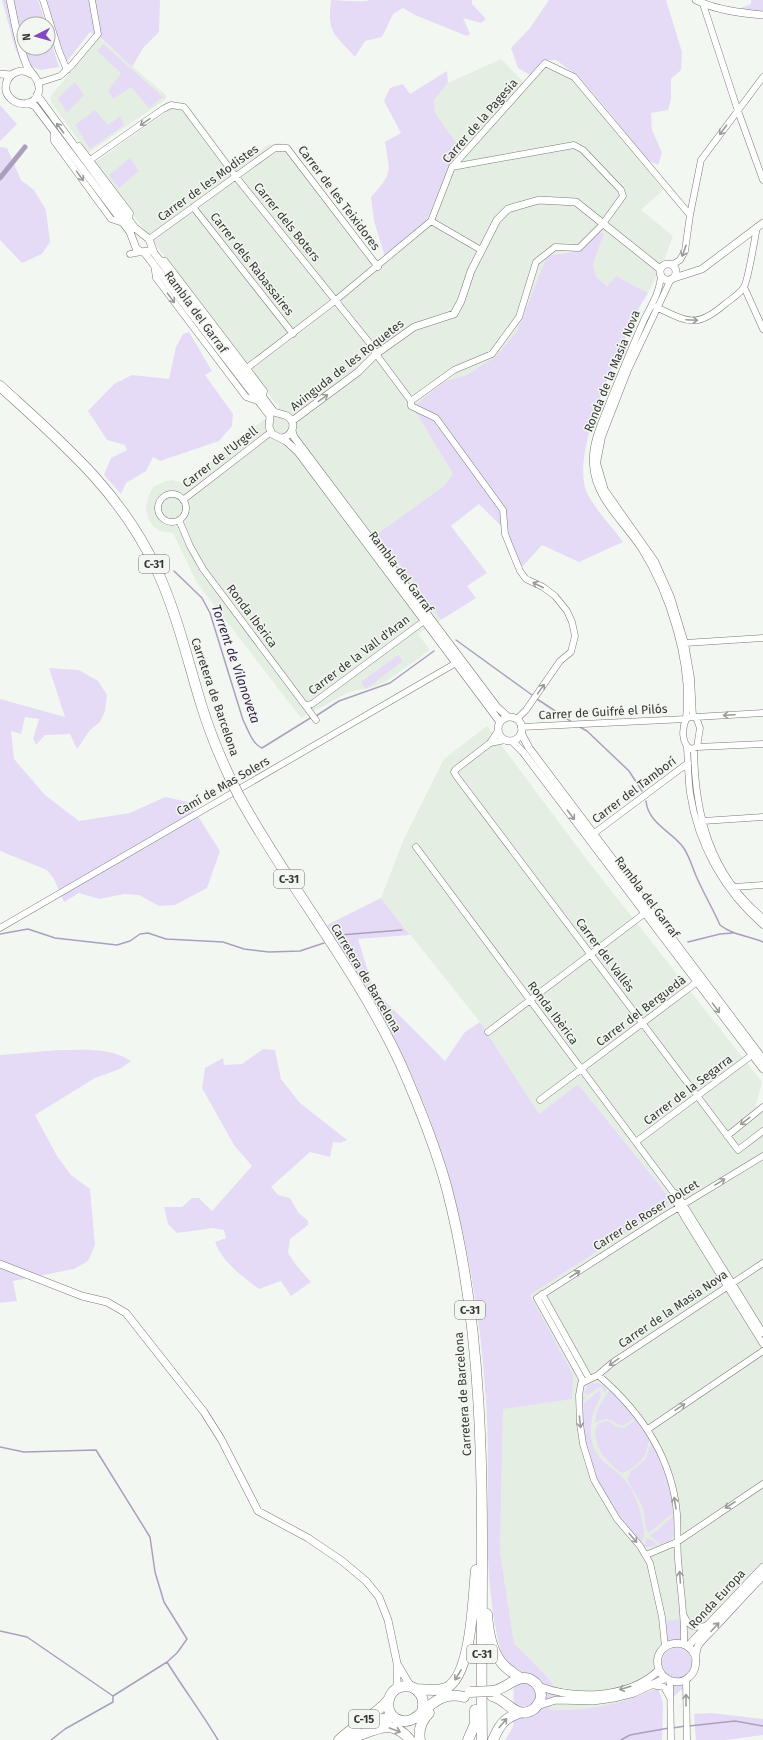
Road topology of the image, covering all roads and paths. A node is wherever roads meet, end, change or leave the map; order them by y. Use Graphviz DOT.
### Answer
graph roads {
  1 [pos="10,0"];
  2 [pos="43,0"];
  3 [pos="92,0"];
  4 [pos="696,0"];
  5 [pos="703,4"];
  6 [pos="763,15"];
  7 [pos="16,25"];
  8 [pos="22,56"];
  9 [pos="23,56"];
  10 [pos="66,70"];
  11 [pos="14,73"];
  12 [pos="0,74"];
  13 [pos="31,74"];
  14 [pos="763,77"];
  15 [pos="0,80"];
  16 [pos="38,83"];
  17 [pos="5,87"];
  18 [pos="35,101"];
  19 [pos="738,111"];
  20 [pos="74,146"];
  21 [pos="281,147"];
  22 [pos="90,160"];
  23 [pos="452,167"];
  24 [pos="236,176"];
  25 [pos="763,180"];
  26 [pos="193,207"];
  27 [pos="690,215"];
  28 [pos="126,221"];
  29 [pos="431,221"];
  30 [pos="602,224"];
  31 [pos="760,225"];
  32 [pos="148,240"];
  33 [pos="135,244"];
  34 [pos="481,250"];
  35 [pos="143,252"];
  36 [pos="157,262"];
  37 [pos="378,267"];
  38 [pos="674,267"];
  39 [pos="660,272"];
  40 [pos="683,275"];
  41 [pos="671,279"];
  42 [pos="744,287"];
  43 [pos="336,300"];
  44 [pos="656,307"];
  45 [pos="763,329"];
  46 [pos="293,334"];
  47 [pos="376,354"];
  48 [pos="248,368"];
  49 [pos="0,386"];
  50 [pos="261,400"];
  51 [pos="411,401"];
  52 [pos="279,414"];
  53 [pos="292,421"];
  54 [pos="270,423"];
  55 [pos="292,431"];
  56 [pos="271,432"];
  57 [pos="281,438"];
  58 [pos="183,500"];
  59 [pos="179,520"];
  60 [pos="424,621"];
  61 [pos="763,638"];
  62 [pos="685,643"];
  63 [pos="446,645"];
  64 [pos="456,663"];
  65 [pos="306,705"];
  66 [pos="763,713"];
  67 [pos="508,717"];
  68 [pos="690,718"];
  69 [pos="517,719"];
  70 [pos="316,720"];
  71 [pos="500,722"];
  72 [pos="521,730"];
  73 [pos="498,731"];
  74 [pos="508,740"];
  75 [pos="490,743"];
  76 [pos="763,744"];
  77 [pos="687,747"];
  78 [pos="695,748"];
  79 [pos="688,763"];
  80 [pos="763,817"];
  81 [pos="703,821"];
  82 [pos="594,834"];
  83 [pos="416,848"];
  84 [pos="763,885"];
  85 [pos="734,887"];
  86 [pos="645,914"];
  87 [pos="763,918"];
  88 [pos="763,925"];
  89 [pos="0,928"];
  90 [pos="591,954"];
  91 [pos="697,982"];
  92 [pos="530,1000"];
  93 [pos="642,1024"];
  94 [pos="488,1032"];
  95 [pos="752,1055"];
  96 [pos="763,1059"];
  97 [pos="582,1068"];
  98 [pos="763,1069"];
  99 [pos="698,1097"];
  100 [pos="540,1100"];
  101 [pos="763,1107"];
  102 [pos="763,1131"];
  103 [pos="727,1136"];
  104 [pos="637,1141"];
  105 [pos="763,1156"];
  106 [pos="681,1206"];
  107 [pos="763,1263"];
  108 [pos="0,1264"];
  109 [pos="730,1284"];
  110 [pos="542,1294"];
  111 [pos="763,1333"];
  112 [pos="763,1344"];
  113 [pos="763,1351"];
  114 [pos="598,1375"];
  115 [pos="589,1378"];
  116 [pos="582,1383"];
  117 [pos="478,1401"];
  118 [pos="648,1429"];
  119 [pos="763,1484"];
  120 [pos="677,1542"];
  121 [pos="646,1555"];
  122 [pos="763,1567"];
  123 [pos="481,1568"];
  124 [pos="763,1576"];
  125 [pos="475,1578"];
  126 [pos="682,1613"];
  127 [pos="708,1625"];
  128 [pos="686,1645"];
  129 [pos="665,1647"];
  130 [pos="696,1659"];
  131 [pos="397,1663"];
  132 [pos="659,1670"];
  133 [pos="520,1678"];
  134 [pos="668,1679"];
  135 [pos="686,1680"];
  136 [pos="509,1685"];
  137 [pos="651,1685"];
  138 [pos="538,1686"];
  139 [pos="396,1689"];
  140 [pos="415,1690"];
  141 [pos="493,1693"];
  142 [pos="468,1695"];
  143 [pos="669,1696"];
  144 [pos="562,1697"];
  145 [pos="389,1699"];
  146 [pos="508,1704"];
  147 [pos="537,1706"];
  148 [pos="422,1711"];
  149 [pos="519,1713"];
  150 [pos="398,1719"];
  151 [pos="687,1738"];
  152 [pos="350,1739"];
  153 [pos="671,1739"];
  154 [pos="339,1740"];
  155 [pos="410,1740"];
  156 [pos="416,1740"];
  157 [pos="420,1740"];
  158 [pos="468,1740"];
  159 [pos="482,1740"];
  160 [pos="493,1740"];
  1 -- 7 [label="street"];
  2 -- 10 [label="street"];
  3 -- 10 [label="street"];
  4 -- 5 [label="street"];
  5 -- 6 [label="street"];
  5 -- 19 [label="street"];
  8 -- 11 [label="street"];
  9 -- 13 [label="street"];
  10 -- 16 [label="street"];
  11 -- 12 [label="street"];
  11 -- 13 [label="street"];
  11 -- 17 [label="street"];
  13 -- 16 [label="street"];
  14 -- 19 [label="street"];
  15 -- 17 [label="street"];
  16 -- 18 [label="street"];
  17 -- 18 [label="street"];
  20 -- 18 [label="street, Rambla del Garraf, one-way"];
  18 -- 28 [label="street, Rambla del Garraf, one-way"];
  19 -- 25 [label="street"];
  19 -- 27 [label="street, one-way"];
  20 -- 22 [label="street, Rambla del Garraf"];
  20 -- 28 [label="street, Rambla del Garraf"];
  21 -- 24 [label="street, Carrer de les Modistes"];
  21 -- 37 [label="street, Carrer de les Teixidores"];
  24 -- 22 [label="street, Carrer dels Boters, one-way"];
  22 -- 28 [label="street, Rambla del Garraf"];
  23 -- 27 [label="street, Carrer de la Pagesia"];
  23 -- 29 [label="street, Carrer de la Pagesia"];
  23 -- 30 [label="street"];
  24 -- 26 [label="street, Carrer de les Modistes"];
  24 -- 43 [label="street, Carrer dels Boters"];
  26 -- 32 [label="street, Carrer de les Modistes"];
  26 -- 46 [label="street, Carrer dels Rabassaires"];
  27 -- 38 [label="street, one-way"];
  28 -- 32 [label="street, Rambla del Garraf"];
  28 -- 33 [label="street, Rambla del Garraf"];
  29 -- 34 [label="street"];
  29 -- 37 [label="street, Carrer de la Pagesia"];
  30 -- 34 [label="street, Avinguda de les Roquetes"];
  30 -- 39 [label="street, Avinguda de les Roquetes"];
  30 -- 51 [label="street"];
  31 -- 40 [label="street"];
  31 -- 42 [label="street"];
  32 -- 33 [label="street"];
  32 -- 35 [label="street"];
  32 -- 36 [label="street, Rambla del Garraf"];
  33 -- 35 [label="street"];
  34 -- 47 [label="street, Avinguda de les Roquetes"];
  35 -- 36 [label="street, Rambla del Garraf"];
  36 -- 48 [label="street, Rambla del Garraf"];
  36 -- 50 [label="street, Rambla del Garraf"];
  36 -- 50 [label="street, Rambla del Garraf, one-way"];
  37 -- 43 [label="street, Carrer de la Pagesia"];
  38 -- 39 [label="street"];
  38 -- 40 [label="street"];
  38 -- 41 [label="street"];
  39 -- 41 [label="street"];
  39 -- 68 [label="street, Ronda de la Masia Nova"];
  40 -- 41 [label="street"];
  41 -- 44 [label="street, Ronda de la Masia Nova"];
  44 -- 42 [label="street, one-way"];
  42 -- 45 [label="street"];
  43 -- 46 [label="street, Carrer de la Pagesia"];
  43 -- 47 [label="street, Carrer dels Boters"];
  44 -- 62 [label="street, Ronda de la Masia Nova"];
  46 -- 48 [label="street, Carrer de la Pagesia"];
  47 -- 51 [label="street, Carrer dels Boters"];
  53 -- 47 [label="street, Avinguda de les Roquetes, one-way"];
  48 -- 50 [label="street, Rambla del Garraf"];
  49 -- 117 [label="highway, Carretera de Barcelona / C-31, bridge"];
  50 -- 52 [label="street, Rambla del Garraf"];
  50 -- 54 [label="street, Rambla del Garraf"];
  69 -- 51 [label="street, Carrer dels Boters, one-way"];
  52 -- 53 [label="street, Rambla del Garraf"];
  52 -- 54 [label="street"];
  53 -- 55 [label="street"];
  54 -- 56 [label="street, Rambla del Garraf"];
  55 -- 57 [label="street"];
  55 -- 63 [label="street, Rambla del Garraf"];
  56 -- 57 [label="street, Rambla del Garraf"];
  56 -- 58 [label="street, Carrer de l'Urgell"];
  57 -- 60 [label="street, Rambla del Garraf"];
  58 -- 59 [label="street"];
  58 -- 59 [label="street"];
  59 -- 65 [label="street, Ronda Ibèrica"];
  60 -- 63 [label="street, Rambla del Garraf"];
  60 -- 65 [label="street, Carrer de la Vall d'Aran"];
  61 -- 62 [label="street"];
  62 -- 68 [label="street, Ronda de la Masia Nova"];
  63 -- 64 [label="street, Rambla del Garraf"];
  63 -- 67 [label="street, Rambla del Garraf"];
  64 -- 71 [label="street, Rambla del Garraf"];
  64 -- 89 [label="street, Camí de Mas Solers"];
  65 -- 70 [label="street, Ronda Ibèrica"];
  66 -- 68 [label="street, Carrer de Guifré el Pilós, one-way"];
  67 -- 69 [label="street"];
  67 -- 71 [label="street"];
  68 -- 72 [label="street, Carrer de Guifré el Pilós"];
  68 -- 77 [label="street"];
  68 -- 78 [label="street"];
  69 -- 72 [label="street, Rambla del Garraf"];
  71 -- 73 [label="street"];
  72 -- 74 [label="street"];
  72 -- 82 [label="street, Rambla del Garraf"];
  73 -- 74 [label="street, Rambla del Garraf"];
  73 -- 75 [label="street"];
  74 -- 75 [label="street"];
  74 -- 86 [label="street, Rambla del Garraf, one-way"];
  75 -- 90 [label="street, Carrer del Vallès"];
  76 -- 78 [label="street"];
  77 -- 78 [label="street"];
  77 -- 79 [label="street"];
  78 -- 81 [label="street"];
  79 -- 82 [label="street, Carrer del Tamborí"];
  79 -- 88 [label="street"];
  80 -- 81 [label="street"];
  81 -- 85 [label="street"];
  82 -- 96 [label="street, Rambla del Garraf"];
  83 -- 92 [label="street, Ronda Ibèrica"];
  84 -- 85 [label="street"];
  85 -- 87 [label="street"];
  86 -- 90 [label="street"];
  86 -- 91 [label="street, Rambla del Garraf"];
  90 -- 92 [label="street"];
  90 -- 93 [label="street, Carrer del Vallès"];
  91 -- 93 [label="street, Carrer del Berguedà"];
  91 -- 95 [label="street, Rambla del Garraf, one-way"];
  92 -- 94 [label="street"];
  92 -- 97 [label="street, Ronda Ibèrica"];
  93 -- 97 [label="street, Carrer del Berguedà"];
  93 -- 99 [label="street, Carrer del Vallès"];
  95 -- 98 [label="street, Rambla del Garraf"];
  95 -- 99 [label="street, Carrer de la Segarra"];
  97 -- 100 [label="street, Carrer del Berguedà"];
  97 -- 104 [label="street, Ronda Ibèrica"];
  99 -- 103 [label="street, Carrer del Vallès"];
  99 -- 104 [label="street, Carrer de la Segarra"];
  101 -- 103 [label="street, one-way"];
  102 -- 103 [label="street, Carrer del Vallès"];
  104 -- 106 [label="street, Ronda Ibèrica"];
  106 -- 105 [label="street, Carrer de Roser Dolcet, one-way"];
  106 -- 109 [label="street, Ronda Ibèrica"];
  110 -- 106 [label="street, Carrer de Roser Dolcet, one-way"];
  107 -- 109 [label="street, Carrer de la Masia Nova"];
  108 -- 131 [label="street"];
  109 -- 111 [label="street, Ronda Ibèrica"];
  109 -- 112 [label="street, Ronda Ibèrica"];
  109 -- 114 [label="street, Carrer de la Masia Nova, one-way"];
  110 -- 115 [label="street"];
  110 -- 116 [label="street"];
  118 -- 113 [label="street, one-way"];
  114 -- 115 [label="street"];
  114 -- 118 [label="street"];
  115 -- 116 [label="street"];
  116 -- 121 [label="street, one-way"];
  117 -- 123 [label="highway, Carretera de Barcelona / C-31"];
  117 -- 125 [label="highway"];
  120 -- 118 [label="street, one-way"];
  119 -- 120 [label="street, one-way"];
  120 -- 121 [label="street"];
  126 -- 120 [label="street, one-way"];
  121 -- 129 [label="street"];
  122 -- 127 [label="street, Ronda Europa"];
  123 -- 133 [label="highway"];
  123 -- 159 [label="highway, Carretera de Barcelona / C-31"];
  130 -- 124 [label="street, Ronda Europa, one-way"];
  125 -- 140 [label="highway, one-way"];
  125 -- 158 [label="highway"];
  126 -- 127 [label="street"];
  126 -- 128 [label="street"];
  127 -- 128 [label="street, Ronda Europa"];
  128 -- 129 [label="street, Ronda Europa"];
  128 -- 130 [label="street, Ronda Europa"];
  129 -- 132 [label="street"];
  130 -- 135 [label="street, Ronda Europa"];
  131 -- 139 [label="street"];
  131 -- 140 [label="street"];
  132 -- 134 [label="street"];
  132 -- 144 [label="street, one-way"];
  133 -- 136 [label="highway, C-15"];
  133 -- 138 [label="highway"];
  134 -- 135 [label="street"];
  134 -- 137 [label="street"];
  134 -- 143 [label="street"];
  151 -- 135 [label="street, one-way"];
  136 -- 141 [label="highway, C-15"];
  136 -- 146 [label="highway"];
  137 -- 143 [label="street"];
  137 -- 144 [label="street"];
  138 -- 144 [label="street"];
  138 -- 147 [label="highway"];
  139 -- 140 [label="highway, C-15"];
  139 -- 145 [label="highway, C-15"];
  140 -- 142 [label="highway, C-15"];
  140 -- 148 [label="highway"];
  141 -- 142 [label="highway, C-15"];
  141 -- 146 [label="highway, C-15"];
  142 -- 148 [label="highway, C-15"];
  142 -- 157 [label="highway"];
  143 -- 153 [label="street"];
  144 -- 147 [label="street"];
  145 -- 150 [label="highway, C-15"];
  145 -- 154 [label="highway, C-15"];
  146 -- 149 [label="highway, C-15"];
  147 -- 149 [label="highway"];
  148 -- 150 [label="highway, C-15"];
  160 -- 149 [label="highway, one-way"];
  150 -- 152 [label="highway, C-15"];
  150 -- 156 [label="highway"];
  152 -- 155 [label="highway, one-way"];
}
